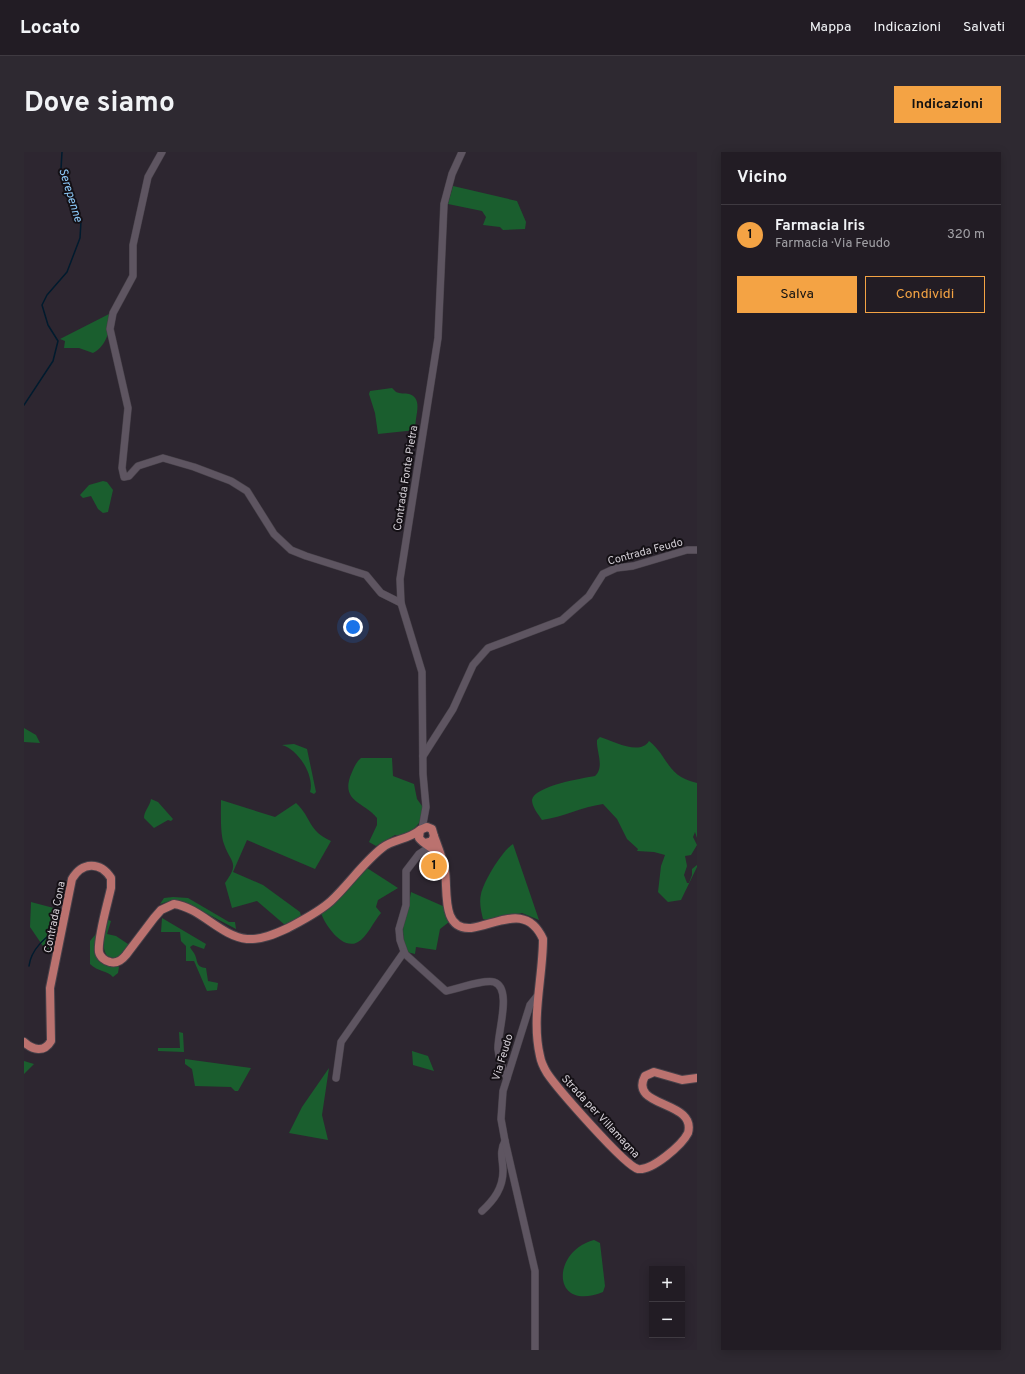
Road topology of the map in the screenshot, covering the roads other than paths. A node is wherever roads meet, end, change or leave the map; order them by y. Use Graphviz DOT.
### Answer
graph roads {
  1 [pos="162,152"];
  2 [pos="462,152"];
  3 [pos="697,550"];
  4 [pos="401,603"];
  5 [pos="423,756"];
  6 [pos="426,807"];
  7 [pos="421,829"];
  8 [pos="433,833"];
  9 [pos="400,840"];
  10 [pos="425,843"];
  11 [pos="442,858"];
  12 [pos="404,952"];
  13 [pos="538,995"];
  14 [pos="24,1042"];
  15 [pos="336,1078"];
  16 [pos="507,1078"];
  17 [pos="697,1078"];
  18 [pos="505,1141"];
  19 [pos="482,1211"];
  20 [pos="535,1350"];
  1 -- 4 [label="street"];
  2 -- 4 [label="street, Contrada Fonte Pietra"];
  3 -- 5 [label="street, Contrada Feudo"];
  4 -- 5 [label="street, Contrada Fonte Pietra"];
  5 -- 6 [label="street, Contrada Fonte Pietra"];
  6 -- 7 [label="street"];
  6 -- 8 [label="street"];
  7 -- 8 [label="main road"];
  7 -- 9 [label="main road, Contrada Cona"];
  7 -- 10 [label="main road"];
  8 -- 10 [label="main road"];
  8 -- 11 [label="main road, Via Feudo"];
  9 -- 10 [label="main road, Contrada Cona"];
  9 -- 14 [label="main road, Contrada Cona"];
  10 -- 11 [label="main road"];
  10 -- 12 [label="street"];
  11 -- 13 [label="main road, Via Feudo"];
  12 -- 15 [label="street"];
  12 -- 16 [label="street"];
  13 -- 16 [label="street, Via Feudo"];
  13 -- 17 [label="main road, Strada per Villamagna"];
  16 -- 18 [label="street, Via Feudo"];
  18 -- 19 [label="street"];
  18 -- 20 [label="street, Via Feudo"];
}
